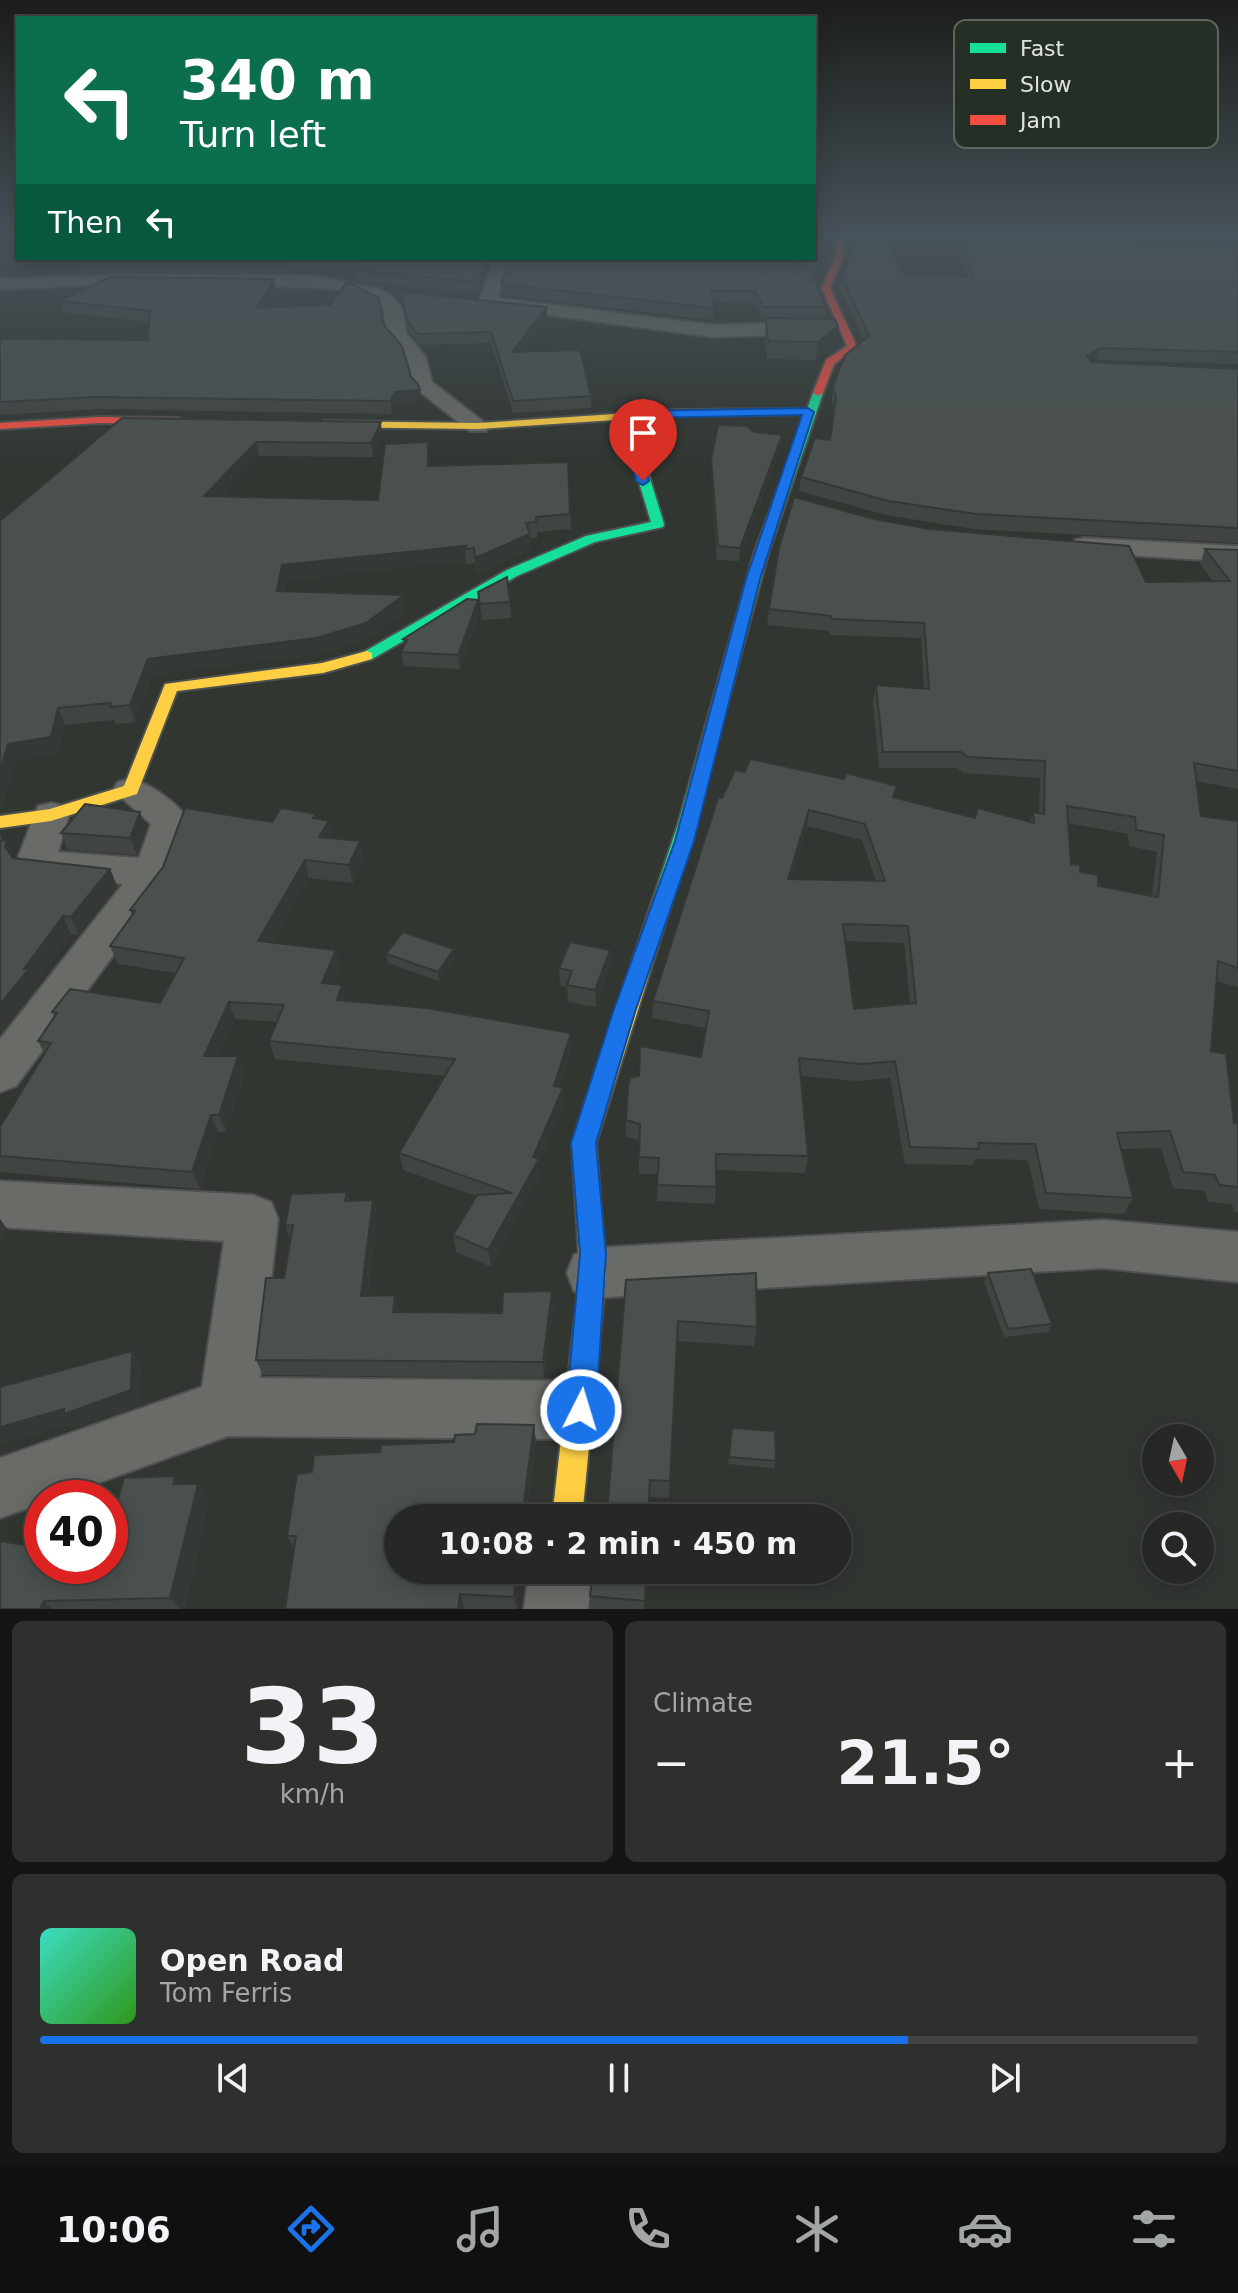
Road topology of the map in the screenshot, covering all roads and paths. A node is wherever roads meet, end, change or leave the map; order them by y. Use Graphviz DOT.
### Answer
graph roads {
  1 [pos="394,312"];
  2 [pos="567,312"];
  3 [pos="837,312"];
  4 [pos="845,329"];
  5 [pos="808,412"];
  6 [pos="634,415"];
  7 [pos="194,422"];
  8 [pos="304,423"];
  9 [pos="0,426"];
  10 [pos="478,426"];
  11 [pos="779,496"];
  12 [pos="809,503"];
  13 [pos="1060,546"];
  14 [pos="1238,554"];
  15 [pos="131,790"];
  16 [pos="51,815"];
  17 [pos="0,822"];
  18 [pos="153,873"];
  19 [pos="0,1073"];
  20 [pos="0,1204"];
  21 [pos="1238,1257"];
  22 [pos="593,1273"];
  23 [pos="228,1407"];
  24 [pos="581,1410"];
  25 [pos="0,1488"];
  26 [pos="569,1504"];
  27 [pos="559,1584"];
  28 [pos="556,1609"];
  1 -- 10 [label="street"];
  2 -- 4 [label="street"];
  3 -- 4 [label="street"];
  4 -- 5 [label="street"];
  5 -- 6 [label="street"];
  5 -- 11 [label="street"];
  6 -- 10 [label="street"];
  6 -- 15 [label="street"];
  7 -- 9 [label="street"];
  8 -- 10 [label="street"];
  11 -- 12 [label="street"];
  11 -- 22 [label="street"];
  13 -- 14 [label="street"];
  15 -- 16 [label="street"];
  15 -- 18 [label="street"];
  16 -- 17 [label="street"];
  16 -- 18 [label="street"];
  18 -- 19 [label="street"];
  20 -- 23 [label="street"];
  21 -- 22 [label="street"];
  22 -- 24 [label="street"];
  23 -- 24 [label="street"];
  23 -- 25 [label="street"];
  24 -- 26 [label="street"];
  27 -- 28 [label="street"];
}
